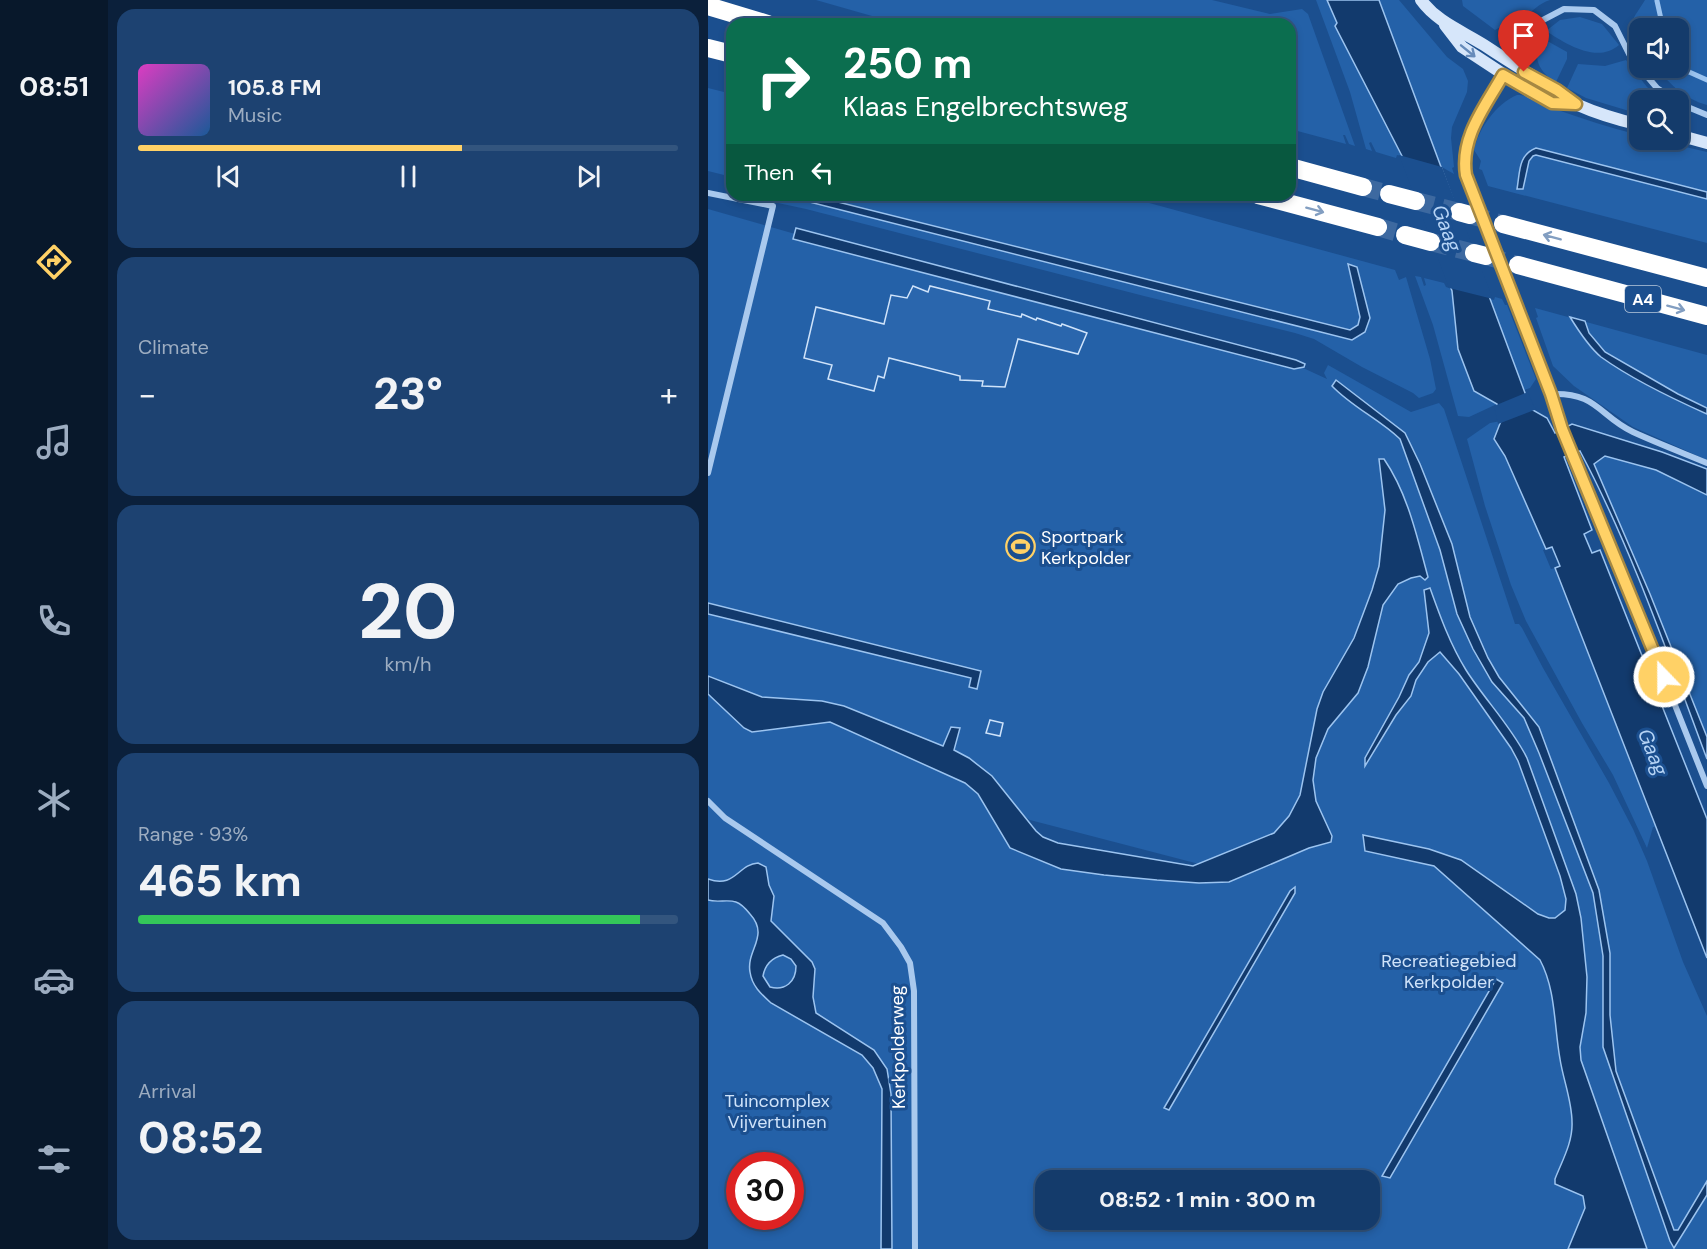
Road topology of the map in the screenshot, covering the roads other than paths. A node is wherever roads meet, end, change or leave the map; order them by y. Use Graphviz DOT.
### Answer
graph roads {
  1 [pos="1421,0"];
  2 [pos="708,6"];
  3 [pos="748,18"];
  4 [pos="1441,20"];
  5 [pos="708,48"];
  6 [pos="726,52"];
  7 [pos="1629,54"];
  8 [pos="1510,63"];
  9 [pos="1503,75"];
  10 [pos="1649,78"];
  11 [pos="1660,90"];
  12 [pos="1576,104"];
  13 [pos="1689,107"];
  14 [pos="1707,115"];
  15 [pos="1629,122"];
  16 [pos="1689,138"];
  17 [pos="1707,143"];
  18 [pos="1296,169"];
  19 [pos="1363,187"];
  20 [pos="708,193"];
  21 [pos="1389,194"];
  22 [pos="726,197"];
  23 [pos="748,201"];
  24 [pos="1280,201"];
  25 [pos="1416,201"];
  26 [pos="1503,224"];
  27 [pos="1378,227"];
  28 [pos="1405,235"];
  29 [pos="1431,242"];
  30 [pos="1518,265"];
  31 [pos="1707,278"];
  32 [pos="1707,316"];
  33 [pos="1551,394"];
  34 [pos="1707,463"];
  35 [pos="708,473"];
  36 [pos="1707,786"];
  37 [pos="708,801"];
  38 [pos="915,1249"];
  1 -- 4 [label="main road"];
  2 -- 3 [label="highway"];
  4 -- 8 [label="main road"];
  4 -- 9 [label="main road, one-way"];
  5 -- 6 [label="highway"];
  7 -- 8 [label="street"];
  8 -- 9 [label="street"];
  8 -- 12 [label="main road"];
  9 -- 12 [label="main road"];
  9 -- 33 [label="street, bridge"];
  10 -- 11 [label="street"];
  12 -- 15 [label="main road"];
  13 -- 14 [label="street"];
  16 -- 17 [label="main road"];
  18 -- 19 [label="highway"];
  20 -- 22 [label="street"];
  21 -- 25 [label="highway"];
  23 -- 35 [label="street"];
  24 -- 27 [label="highway, one-way"];
  31 -- 26 [label="highway, A4, one-way"];
  28 -- 29 [label="highway"];
  30 -- 32 [label="highway, A4, one-way"];
  33 -- 34 [label="street"];
  33 -- 36 [label="street"];
  37 -- 38 [label="street, Kerkpolderweg"];
}
